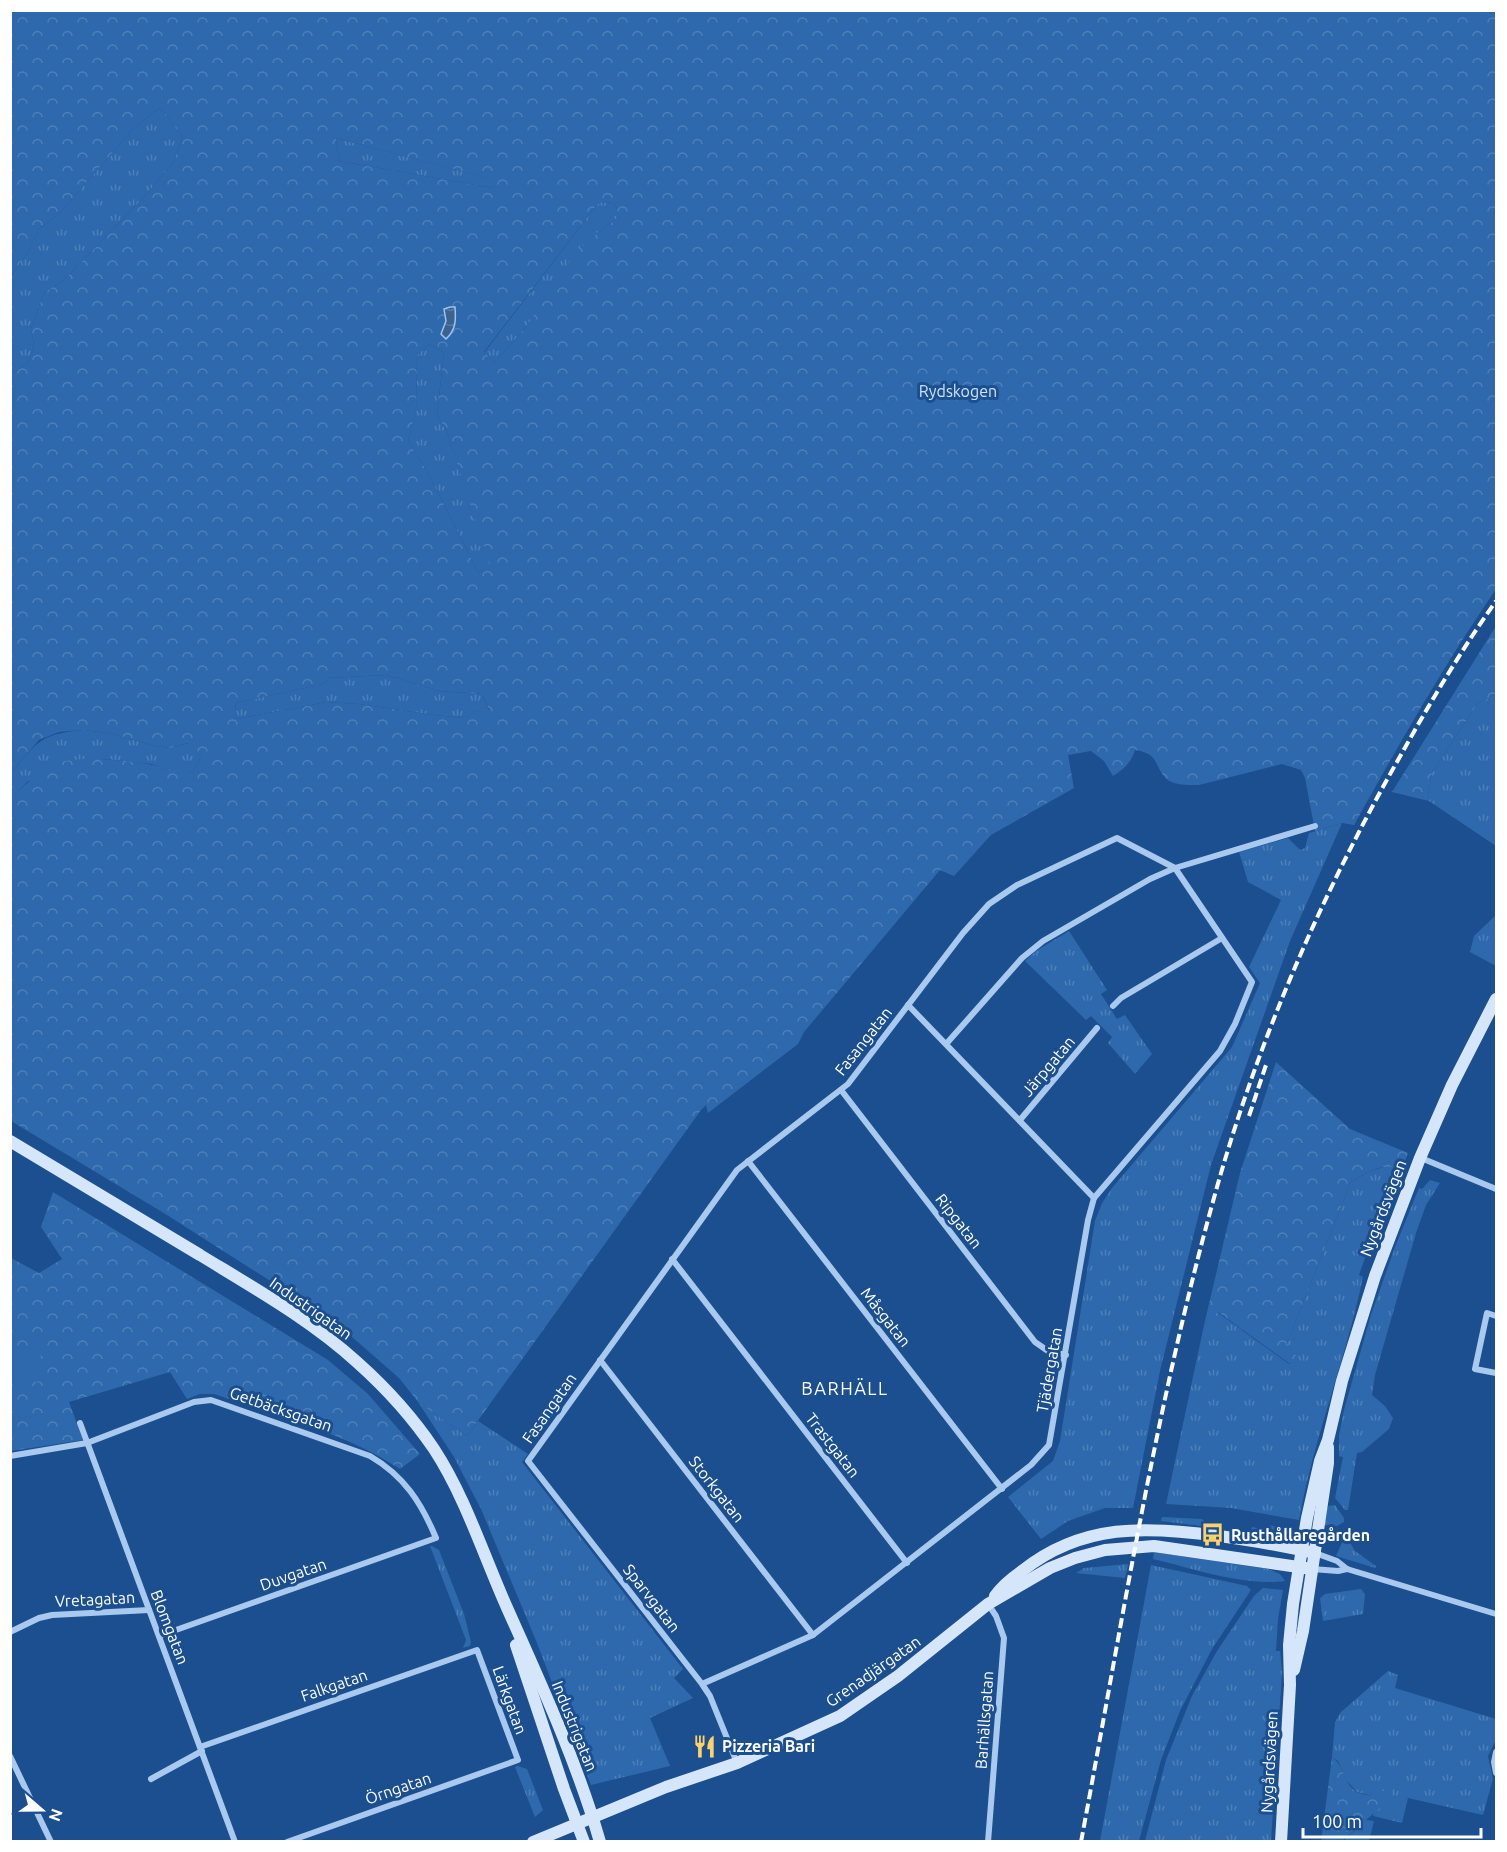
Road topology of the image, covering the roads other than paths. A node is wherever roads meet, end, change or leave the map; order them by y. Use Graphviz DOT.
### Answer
graph roads {
  1 [pos="1315,826"];
  2 [pos="1175,868"];
  3 [pos="1222,938"];
  4 [pos="1497,999"];
  5 [pos="908,1005"];
  6 [pos="1113,1006"];
  7 [pos="1097,1028"];
  8 [pos="946,1043"];
  9 [pos="841,1090"];
  10 [pos="1020,1120"];
  11 [pos="10,1141"];
  12 [pos="1420,1158"];
  13 [pos="748,1161"];
  14 [pos="1497,1190"];
  15 [pos="1094,1198"];
  16 [pos="672,1259"];
  17 [pos="1497,1316"];
  18 [pos="1066,1355"];
  19 [pos="600,1360"];
  20 [pos="1497,1373"];
  21 [pos="80,1423"];
  22 [pos="1328,1440"];
  23 [pos="87,1443"];
  24 [pos="10,1456"];
  25 [pos="528,1461"];
  26 [pos="1002,1489"];
  27 [pos="436,1538"];
  28 [pos="1302,1550"];
  29 [pos="1315,1553"];
  30 [pos="907,1563"];
  31 [pos="1299,1567"];
  32 [pos="1312,1569"];
  33 [pos="1347,1569"];
  34 [pos="500,1592"];
  35 [pos="988,1604"];
  36 [pos="149,1610"];
  37 [pos="1497,1614"];
  38 [pos="10,1632"];
  39 [pos="813,1635"];
  40 [pos="159,1636"];
  41 [pos="477,1650"];
  42 [pos="702,1684"];
  43 [pos="1290,1685"];
  44 [pos="201,1749"];
  45 [pos="1497,1752"];
  46 [pos="10,1756"];
  47 [pos="518,1760"];
  48 [pos="737,1763"];
  49 [pos="1497,1773"];
  50 [pos="151,1779"];
  51 [pos="593,1818"];
  52 [pos="577,1825"];
  53 [pos="51,1842"];
  54 [pos="235,1842"];
  55 [pos="287,1842"];
  56 [pos="533,1842"];
  57 [pos="584,1842"];
  58 [pos="600,1842"];
  59 [pos="988,1842"];
  60 [pos="1281,1842"];
  1 -- 2 [label="street"];
  2 -- 3 [label="street, Tjädergatan"];
  2 -- 5 [label="street, Fasangatan"];
  2 -- 8 [label="street"];
  3 -- 6 [label="street"];
  3 -- 15 [label="street, Tjädergatan"];
  4 -- 12 [label="street, Nygårdsvägen"];
  5 -- 8 [label="street, Järpgatan"];
  5 -- 9 [label="street, Fasangatan"];
  7 -- 10 [label="street, Järpgatan"];
  8 -- 10 [label="street, Järpgatan"];
  9 -- 13 [label="street, Fasangatan"];
  9 -- 18 [label="street, Ripgatan"];
  10 -- 15 [label="street, Järpgatan"];
  11 -- 34 [label="street, Industrigatan"];
  12 -- 14 [label="street"];
  12 -- 22 [label="street, Nygårdsvägen"];
  13 -- 16 [label="street, Fasangatan"];
  13 -- 26 [label="street, Måsgatan"];
  15 -- 18 [label="street, Tjädergatan"];
  16 -- 19 [label="street, Fasangatan"];
  16 -- 30 [label="street, Trastgatan"];
  17 -- 20 [label="street"];
  18 -- 26 [label="street, Tjädergatan"];
  19 -- 25 [label="street, Fasangatan"];
  19 -- 39 [label="street, Storkgatan"];
  21 -- 23 [label="street, Blomgatan"];
  22 -- 28 [label="street, Nygårdsvägen"];
  22 -- 29 [label="street, Nygårdsvägen"];
  23 -- 24 [label="street, Getbäcksgatan"];
  23 -- 27 [label="street, Getbäcksgatan"];
  23 -- 36 [label="street, Blomgatan"];
  25 -- 42 [label="street, Sparvgatan"];
  26 -- 30 [label="street, Tjädergatan"];
  27 -- 40 [label="street, Duvgatan"];
  28 -- 29 [label="street, Grenadjärgatan"];
  28 -- 31 [label="street, Nygårdsvägen"];
  28 -- 35 [label="street, Grenadjärgatan"];
  29 -- 32 [label="street, Nygårdsvägen"];
  29 -- 33 [label="street"];
  30 -- 39 [label="street, Tjädergatan"];
  31 -- 32 [label="street, Grenadjärgatan"];
  31 -- 35 [label="street, Grenadjärgatan"];
  31 -- 43 [label="street, Nygårdsvägen"];
  32 -- 33 [label="street"];
  32 -- 43 [label="street, Nygårdsvägen"];
  33 -- 37 [label="street"];
  34 -- 51 [label="street, Industrigatan"];
  34 -- 52 [label="street, Industrigatan"];
  35 -- 48 [label="street, Grenadjärgatan"];
  35 -- 59 [label="street, Barhällsgatan"];
  36 -- 38 [label="street, Vretagatan"];
  36 -- 40 [label="street, Blomgatan"];
  39 -- 42 [label="street, Tjädergatan"];
  40 -- 44 [label="street, Blomgatan"];
  41 -- 44 [label="street, Falkgatan"];
  41 -- 47 [label="street, Lärkgatan"];
  42 -- 48 [label="street, Sparvgatan"];
  43 -- 60 [label="street, Nygårdsvägen"];
  44 -- 50 [label="street, Falkgatan"];
  44 -- 54 [label="street, Blomgatan"];
  45 -- 49 [label="street"];
  46 -- 53 [label="street"];
  47 -- 55 [label="street, Örngatan"];
  48 -- 51 [label="street, Grenadjärgatan"];
  51 -- 52 [label="street, Grenadjärgatan"];
  51 -- 58 [label="street, Industrigatan"];
  52 -- 56 [label="street, Grenadjärgatan"];
  52 -- 57 [label="street, Industrigatan"];
}
